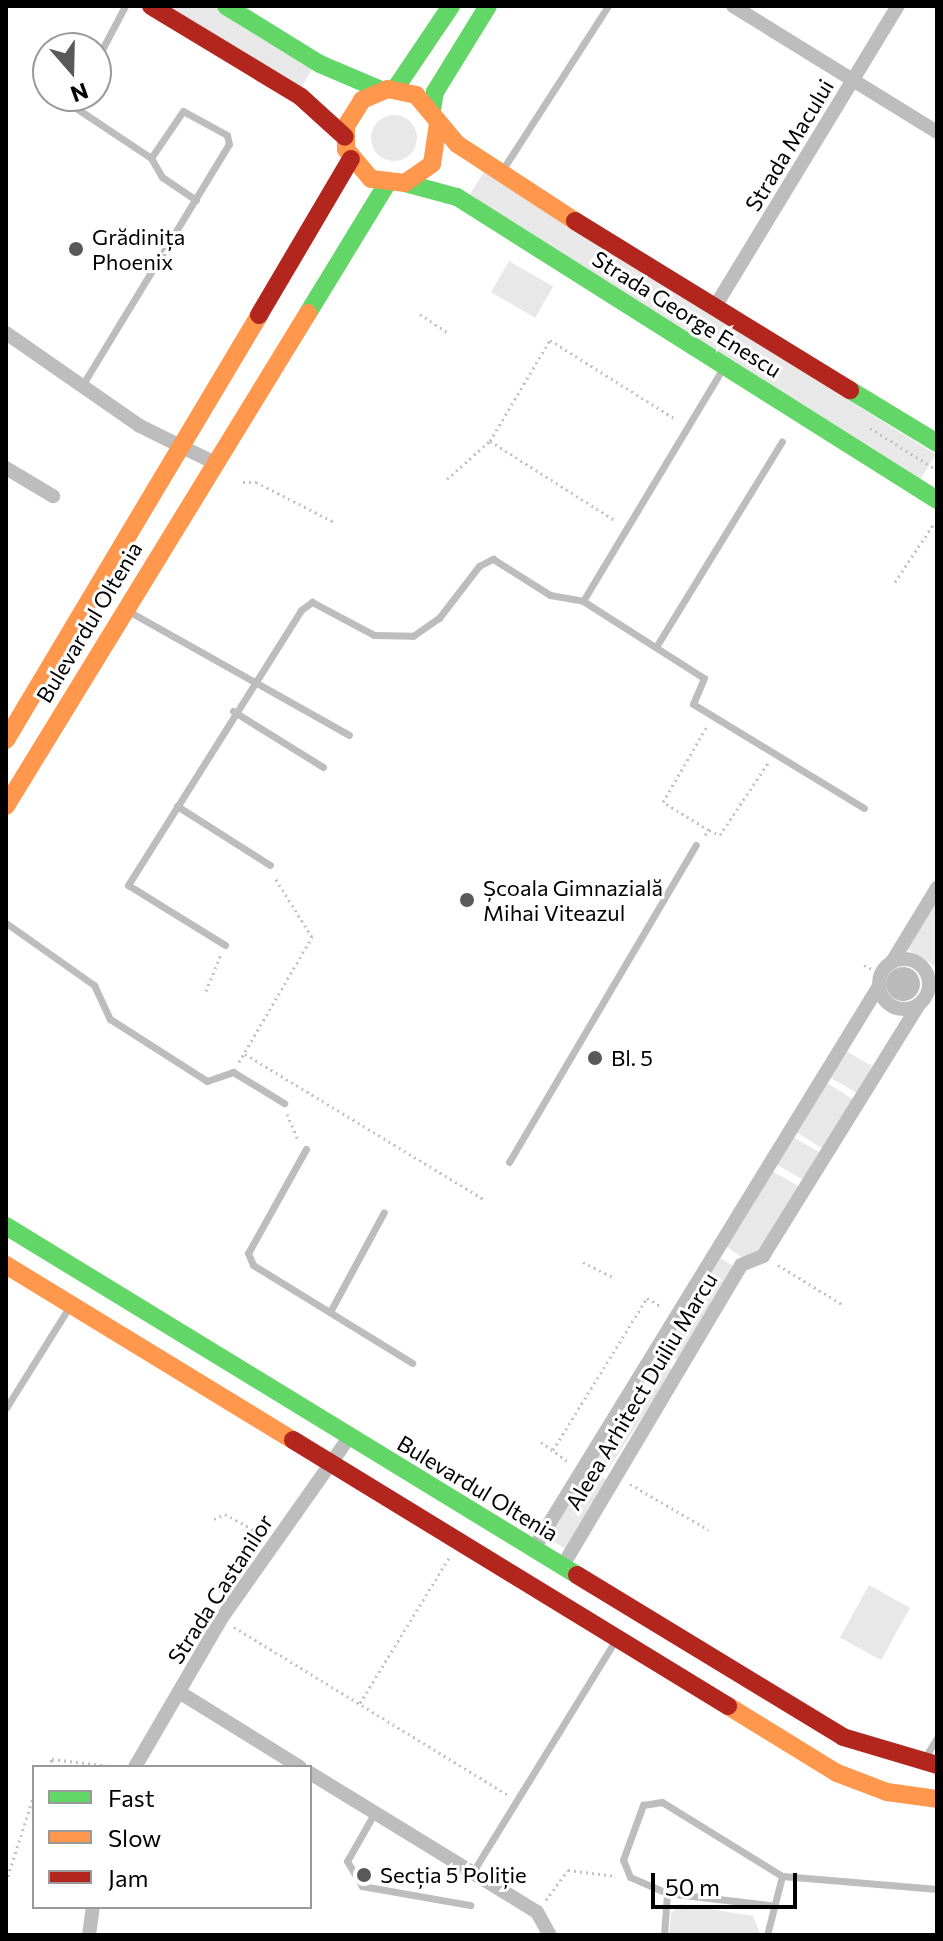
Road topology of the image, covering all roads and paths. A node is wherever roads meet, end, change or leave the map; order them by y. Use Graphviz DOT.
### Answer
graph roads {
  1 [pos="125,6"];
  2 [pos="151,6"];
  3 [pos="226,6"];
  4 [pos="451,6"];
  5 [pos="488,6"];
  6 [pos="608,6"];
  7 [pos="733,6"];
  8 [pos="898,6"];
  9 [pos="111,32"];
  10 [pos="854,81"];
  11 [pos="388,90"];
  12 [pos="82,112"];
  13 [pos="435,116"];
  14 [pos="937,132"];
  15 [pos="345,137"];
  16 [pos="151,158"];
  17 [pos="351,159"];
  18 [pos="499,175"];
  19 [pos="405,183"];
  20 [pos="386,185"];
  21 [pos="196,200"];
  22 [pos="716,305"];
  23 [pos="420,314"];
  24 [pos="447,332"];
  25 [pos="6,333"];
  26 [pos="724,366"];
  27 [pos="83,384"];
  28 [pos="688,426"];
  29 [pos="490,441"];
  30 [pos="782,441"];
  31 [pos="937,443"];
  32 [pos="182,449"];
  33 [pos="213,462"];
  34 [pos="6,468"];
  35 [pos="447,479"];
  36 [pos="243,482"];
  37 [pos="53,496"];
  38 [pos="937,500"];
  39 [pos="937,519"];
  40 [pos="334,522"];
  41 [pos="626,528"];
  42 [pos="895,582"];
  43 [pos="583,601"];
  44 [pos="125,609"];
  45 [pos="656,647"];
  46 [pos="253,680"];
  47 [pos="233,711"];
  48 [pos="712,716"];
  49 [pos="349,735"];
  50 [pos="6,740"];
  51 [pos="774,754"];
  52 [pos="323,767"];
  53 [pos="6,806"];
  54 [pos="177,806"];
  55 [pos="864,808"];
  56 [pos="709,830"];
  57 [pos="696,845"];
  58 [pos="270,865"];
  59 [pos="937,888"];
  60 [pos="6,923"];
  61 [pos="225,945"];
  62 [pos="892,962"];
  63 [pos="937,975"];
  64 [pos="879,986"];
  65 [pos="929,989"];
  66 [pos="206,991"];
  67 [pos="919,1004"];
  68 [pos="284,1103"];
  69 [pos="306,1149"];
  70 [pos="509,1162"];
  71 [pos="485,1200"];
  72 [pos="384,1212"];
  73 [pos="6,1226"];
  74 [pos="763,1256"];
  75 [pos="583,1262"];
  76 [pos="6,1265"];
  77 [pos="614,1278"];
  78 [pos="647,1298"];
  79 [pos="70,1305"];
  80 [pos="843,1305"];
  81 [pos="331,1310"];
  82 [pos="412,1363"];
  83 [pos="6,1408"];
  84 [pos="348,1439"];
  85 [pos="541,1442"];
  86 [pos="553,1450"];
  87 [pos="330,1465"];
  88 [pos="579,1471"];
  89 [pos="616,1475"];
  90 [pos="214,1519"];
  91 [pos="709,1530"];
  92 [pos="277,1543"];
  93 [pos="457,1544"];
  94 [pos="533,1550"];
  95 [pos="562,1567"];
  96 [pos="221,1619"];
  97 [pos="615,1640"];
  98 [pos="179,1692"];
  99 [pos="360,1703"];
  100 [pos="937,1738"];
  101 [pos="929,1763"];
  102 [pos="49,1765"];
  103 [pos="105,1765"];
  104 [pos="136,1765"];
  105 [pos="297,1765"];
  106 [pos="312,1774"];
  107 [pos="937,1799"];
  108 [pos="517,1800"];
  109 [pos="32,1801"];
  110 [pos="375,1812"];
  111 [pos="474,1870"];
  112 [pos="782,1876"];
  113 [pos="630,1877"];
  114 [pos="6,1882"];
  115 [pos="937,1889"];
  116 [pos="667,1893"];
  117 [pos="470,1905"];
  118 [pos="769,1905"];
  119 [pos="93,1909"];
  120 [pos="537,1912"];
  121 [pos="89,1935"];
  122 [pos="550,1935"];
  123 [pos="664,1935"];
  124 [pos="767,1935"];
  1 -- 9 [label="lane"];
  2 -- 15 [label="street"];
  3 -- 11 [label="street"];
  4 -- 11 [label="street"];
  5 -- 13 [label="street"];
  6 -- 18 [label="lane"];
  7 -- 10 [label="street"];
  8 -- 10 [label="street, Strada Macului"];
  10 -- 14 [label="street"];
  10 -- 22 [label="street, Strada Macului"];
  11 -- 13 [label="street"];
  11 -- 15 [label="street"];
  12 -- 16 [label="lane"];
  13 -- 18 [label="street, Strada George Enescu"];
  13 -- 19 [label="street"];
  15 -- 17 [label="street"];
  16 -- 21 [label="lane"];
  16 -- 21 [label="lane"];
  17 -- 20 [label="street"];
  17 -- 32 [label="street, Bulevardul Oltenia"];
  18 -- 22 [label="street, Strada George Enescu"];
  19 -- 20 [label="street"];
  19 -- 26 [label="street, Strada George Enescu"];
  20 -- 33 [label="street, Bulevardul Oltenia"];
  21 -- 27 [label="lane"];
  22 -- 31 [label="street, Strada George Enescu"];
  23 -- 24 [label="path"];
  25 -- 27 [label="street"];
  26 -- 28 [label="lane"];
  26 -- 38 [label="street, Strada George Enescu"];
  27 -- 32 [label="street"];
  28 -- 29 [label="path"];
  28 -- 41 [label="lane"];
  29 -- 35 [label="path"];
  29 -- 41 [label="path"];
  30 -- 45 [label="lane"];
  32 -- 33 [label="street"];
  32 -- 50 [label="street, Bulevardul Oltenia"];
  33 -- 44 [label="street, Bulevardul Oltenia"];
  34 -- 37 [label="street"];
  36 -- 40 [label="path"];
  39 -- 42 [label="path"];
  41 -- 43 [label="lane"];
  43 -- 45 [label="lane"];
  43 -- 46 [label="lane"];
  44 -- 46 [label="lane"];
  44 -- 53 [label="street, Bulevardul Oltenia"];
  45 -- 48 [label="lane"];
  46 -- 47 [label="lane"];
  46 -- 49 [label="lane"];
  47 -- 52 [label="lane"];
  47 -- 54 [label="lane"];
  48 -- 51 [label="lane"];
  48 -- 56 [label="path"];
  51 -- 55 [label="lane"];
  51 -- 56 [label="path"];
  54 -- 58 [label="lane"];
  54 -- 61 [label="lane"];
  56 -- 57 [label="path"];
  57 -- 70 [label="lane"];
  58 -- 71 [label="path"];
  59 -- 62 [label="street, Aleea Arhitect Duiliu Marcu"];
  60 -- 68 [label="lane"];
  61 -- 66 [label="path"];
  62 -- 64 [label="street, Aleea Arhitect Duiliu Marcu"];
  62 -- 65 [label="street"];
  63 -- 65 [label="street, Aleea Arhitect Duiliu Marcu"];
  64 -- 67 [label="street"];
  64 -- 88 [label="street, Aleea Arhitect Duiliu Marcu"];
  65 -- 67 [label="street, Aleea Arhitect Duiliu Marcu"];
  67 -- 74 [label="street, Aleea Arhitect Duiliu Marcu"];
  68 -- 69 [label="path"];
  69 -- 81 [label="lane"];
  72 -- 81 [label="lane"];
  73 -- 84 [label="street, Bulevardul Oltenia"];
  74 -- 80 [label="path"];
  74 -- 89 [label="street, Aleea Arhitect Duiliu Marcu"];
  75 -- 77 [label="path"];
  76 -- 79 [label="street"];
  78 -- 86 [label="path"];
  79 -- 83 [label="lane"];
  79 -- 87 [label="street"];
  81 -- 82 [label="lane"];
  84 -- 87 [label="street, Strada Castanilor"];
  84 -- 94 [label="street, Bulevardul Oltenia"];
  85 -- 86 [label="path"];
  86 -- 88 [label="path"];
  87 -- 92 [label="street, Strada Castanilor"];
  87 -- 93 [label="street"];
  88 -- 94 [label="street, Aleea Arhitect Duiliu Marcu"];
  89 -- 91 [label="path"];
  89 -- 95 [label="street, Aleea Arhitect Duiliu Marcu"];
  90 -- 92 [label="path"];
  92 -- 96 [label="street, Strada Castanilor"];
  93 -- 97 [label="street"];
  93 -- 99 [label="path"];
  94 -- 95 [label="street, Bulevardul Oltenia"];
  95 -- 101 [label="street, Bulevardul Oltenia"];
  96 -- 98 [label="street, Strada Castanilor"];
  96 -- 99 [label="path"];
  97 -- 107 [label="street"];
  97 -- 108 [label="lane"];
  98 -- 104 [label="street, Strada Castanilor"];
  98 -- 105 [label="street"];
  99 -- 108 [label="path"];
  100 -- 101 [label="lane"];
  102 -- 103 [label="path"];
  106 -- 110 [label="street"];
  108 -- 111 [label="lane"];
  109 -- 114 [label="path"];
  110 -- 111 [label="street"];
  110 -- 117 [label="lane"];
  111 -- 120 [label="street"];
  112 -- 113 [label="lane"];
  112 -- 115 [label="lane"];
  112 -- 118 [label="lane"];
  113 -- 116 [label="lane"];
  113 -- 120 [label="path"];
  116 -- 118 [label="lane"];
  116 -- 123 [label="lane"];
  118 -- 124 [label="lane"];
  119 -- 121 [label="street"];
  120 -- 122 [label="street"];
}
